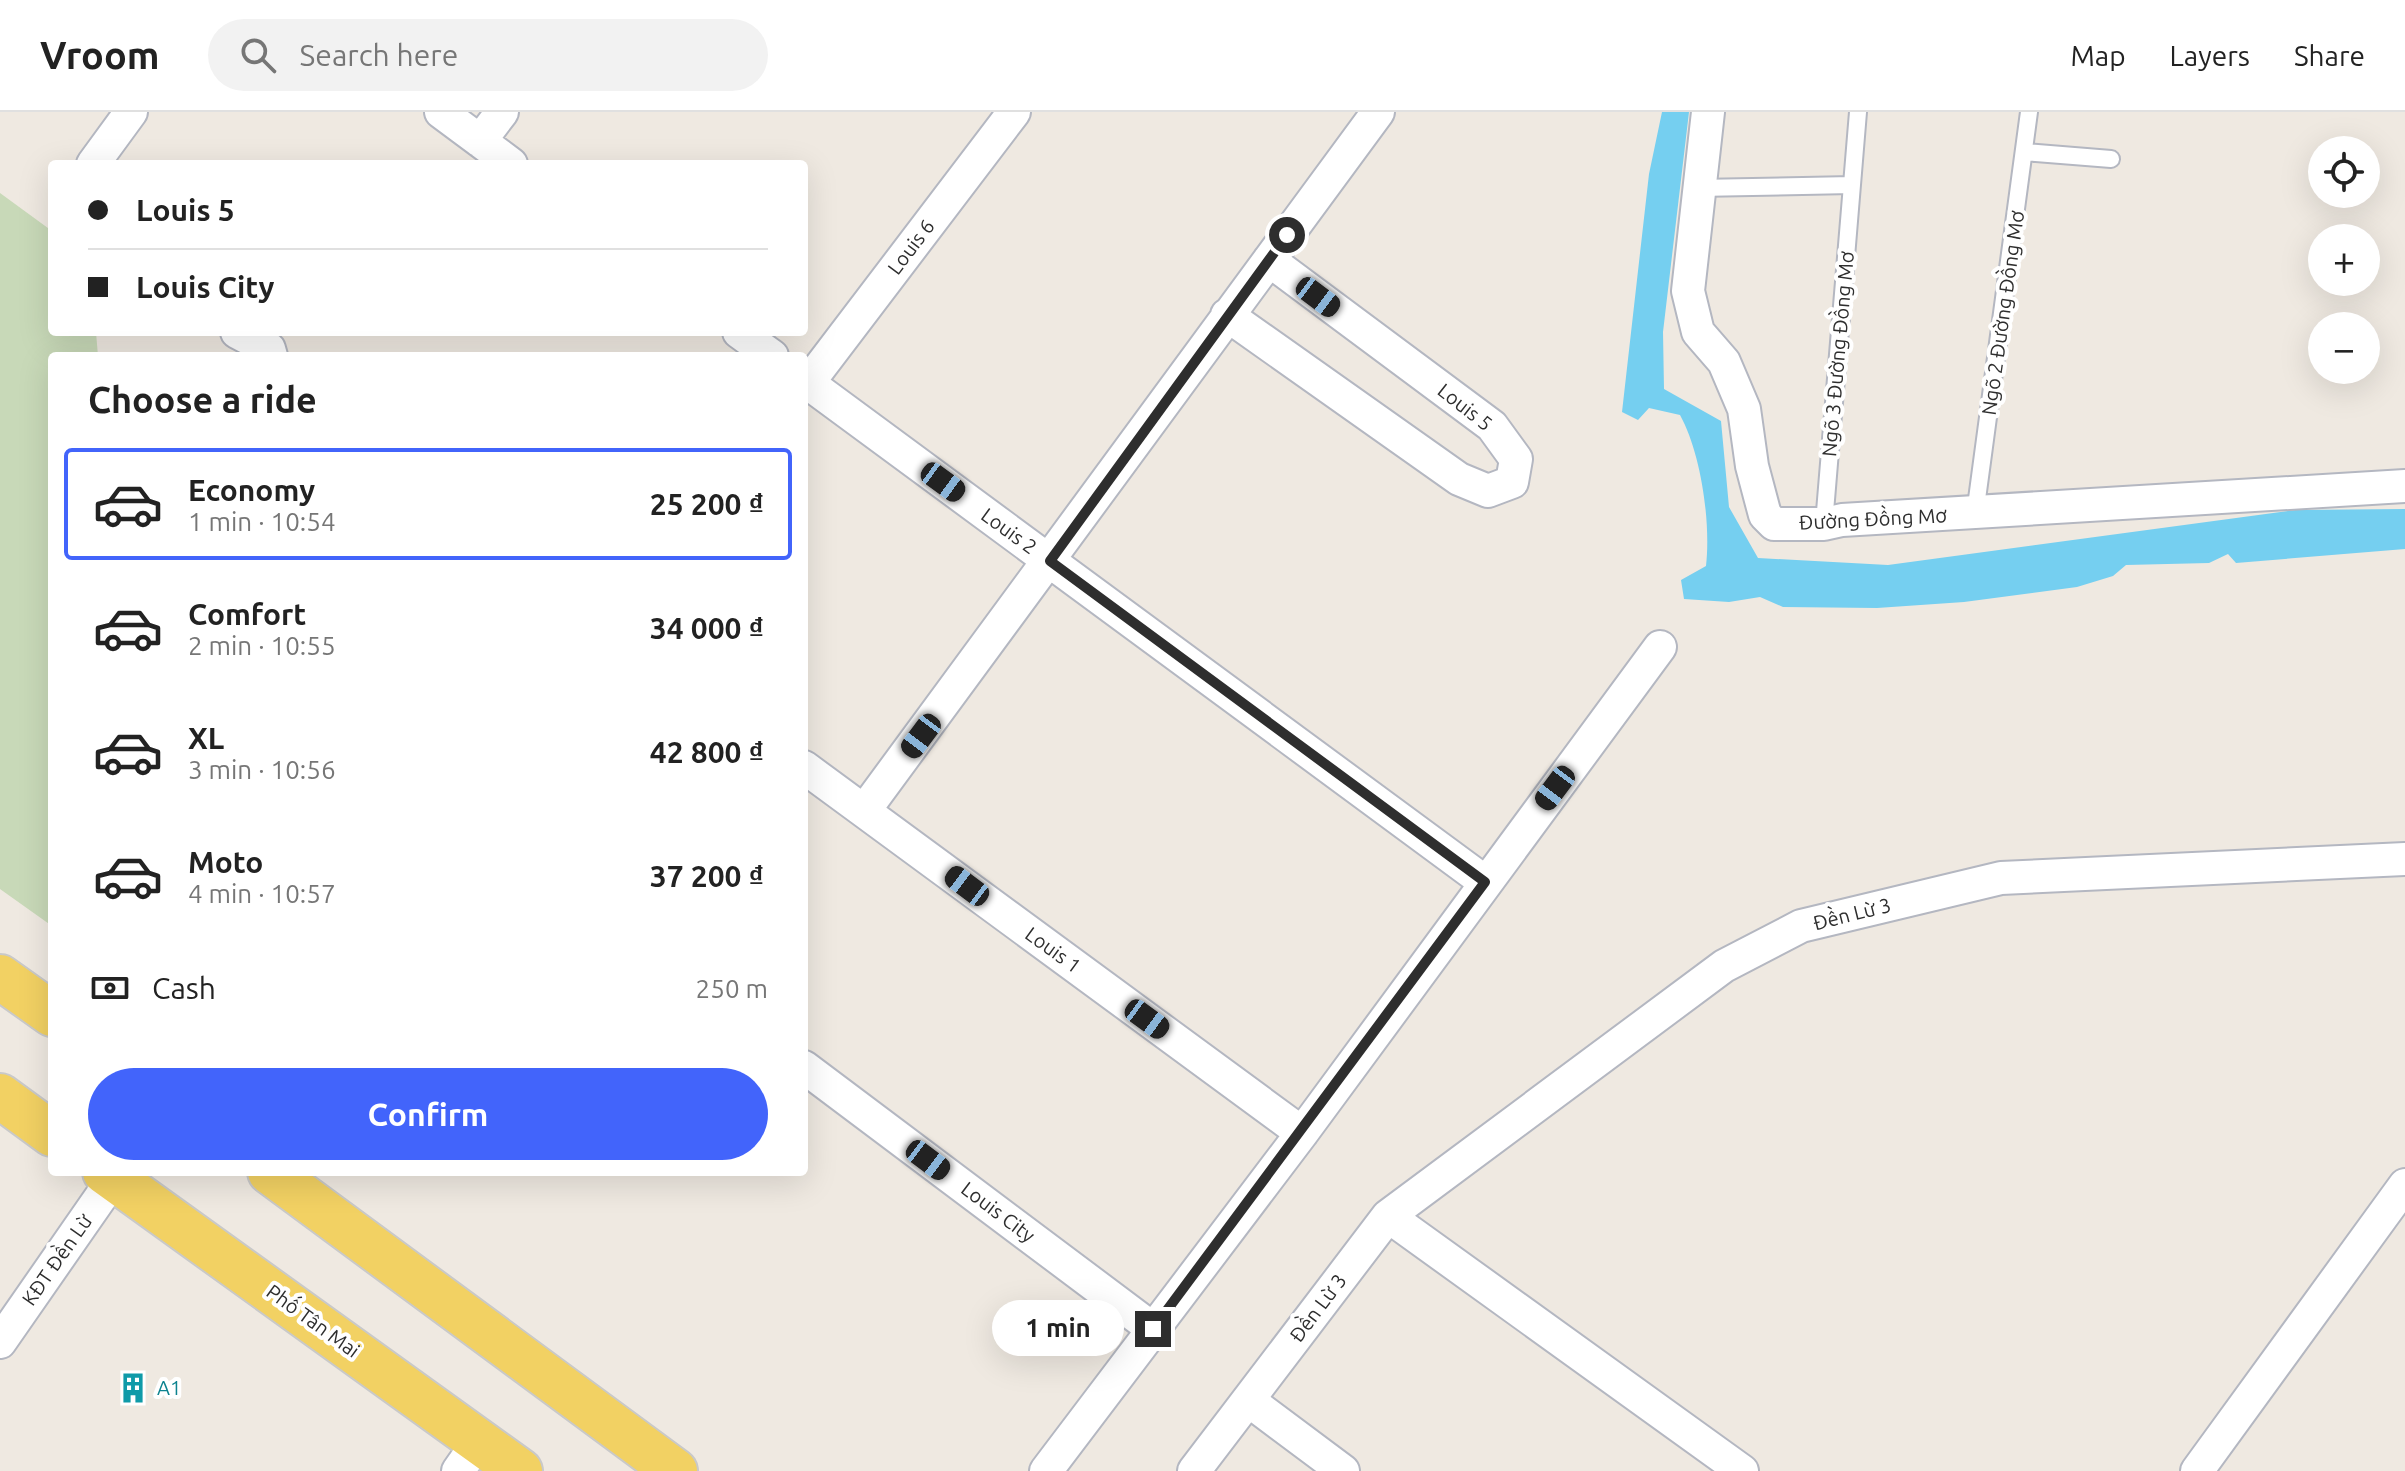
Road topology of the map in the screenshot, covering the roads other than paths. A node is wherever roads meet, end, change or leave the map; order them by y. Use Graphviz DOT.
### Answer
graph roads {
  1 [pos="131,112"];
  2 [pos="441,112"];
  3 [pos="502,112"];
  4 [pos="1014,112"];
  5 [pos="1378,112"];
  6 [pos="1708,112"];
  7 [pos="1858,112"];
  8 [pos="2029,112"];
  9 [pos="480,141"];
  10 [pos="2024,152"];
  11 [pos="2111,159"];
  12 [pos="96,160"];
  13 [pos="506,160"];
  14 [pos="1852,185"];
  15 [pos="1697,188"];
  16 [pos="1269,260"];
  17 [pos="1227,315"];
  18 [pos="245,336"];
  19 [pos="744,336"];
  20 [pos="270,352"];
  21 [pos="766,352"];
  22 [pos="808,378"];
  23 [pos="808,382"];
  24 [pos="2405,486"];
  25 [pos="1975,514"];
  26 [pos="1824,524"];
  27 [pos="1050,561"];
  28 [pos="1660,647"];
  29 [pos="808,770"];
  30 [pos="864,811"];
  31 [pos="2405,859"];
  32 [pos="1485,882"];
  33 [pos="0,977"];
  34 [pos="48,1011"];
  35 [pos="808,1070"];
  36 [pos="0,1096"];
  37 [pos="48,1131"];
  38 [pos="1302,1133"];
  39 [pos="108,1176"];
  40 [pos="110,1176"];
  41 [pos="275,1176"];
  42 [pos="2405,1185"];
  43 [pos="1388,1216"];
  44 [pos="1153,1329"];
  45 [pos="0,1342"];
  46 [pos="1248,1400"];
  47 [pos="468,1456"];
  48 [pos="520,1471"];
  49 [pos="675,1471"];
  50 [pos="1046,1471"];
  51 [pos="1194,1471"];
  52 [pos="1343,1471"];
  53 [pos="1742,1471"];
  54 [pos="2197,1471"];
  1 -- 12 [label="street"];
  2 -- 9 [label="street"];
  3 -- 9 [label="street"];
  4 -- 22 [label="street, Louis 6"];
  5 -- 16 [label="street"];
  6 -- 15 [label="street, Đường Đồng Mơ"];
  7 -- 14 [label="lane, Ngõ 3 Đường Đồng Mơ"];
  8 -- 10 [label="lane, Ngõ 2 Đường Đồng Mơ"];
  9 -- 13 [label="street"];
  10 -- 11 [label="lane"];
  10 -- 25 [label="lane, Ngõ 2 Đường Đồng Mơ"];
  14 -- 15 [label="lane"];
  14 -- 26 [label="lane, Ngõ 3 Đường Đồng Mơ"];
  15 -- 26 [label="street, Đường Đồng Mơ"];
  16 -- 17 [label="street"];
  16 -- 17 [label="street, Louis 5"];
  17 -- 27 [label="street"];
  18 -- 20 [label="street"];
  19 -- 21 [label="street"];
  23 -- 27 [label="street, Louis 2"];
  24 -- 25 [label="street, Đường Đồng Mơ"];
  25 -- 26 [label="street, Đường Đồng Mơ"];
  27 -- 30 [label="street"];
  27 -- 32 [label="street, Louis 2"];
  28 -- 32 [label="street"];
  29 -- 30 [label="street, Louis 1"];
  30 -- 38 [label="street, Louis 1"];
  31 -- 43 [label="street, Đền Lừ 3"];
  32 -- 38 [label="street"];
  33 -- 34 [label="main road"];
  35 -- 44 [label="street, Louis City"];
  36 -- 37 [label="main road"];
  38 -- 44 [label="street"];
  39 -- 45 [label="street, KĐT Đền Lừ"];
  40 -- 47 [label="main road, Phố Tân Mai"];
  41 -- 49 [label="main road"];
  42 -- 54 [label="street"];
  43 -- 46 [label="street, Đền Lừ 3"];
  43 -- 53 [label="street"];
  44 -- 50 [label="street"];
  46 -- 51 [label="street, Đền Lừ 3"];
  46 -- 52 [label="street"];
  47 -- 48 [label="main road, Phố Tân Mai"];
}
